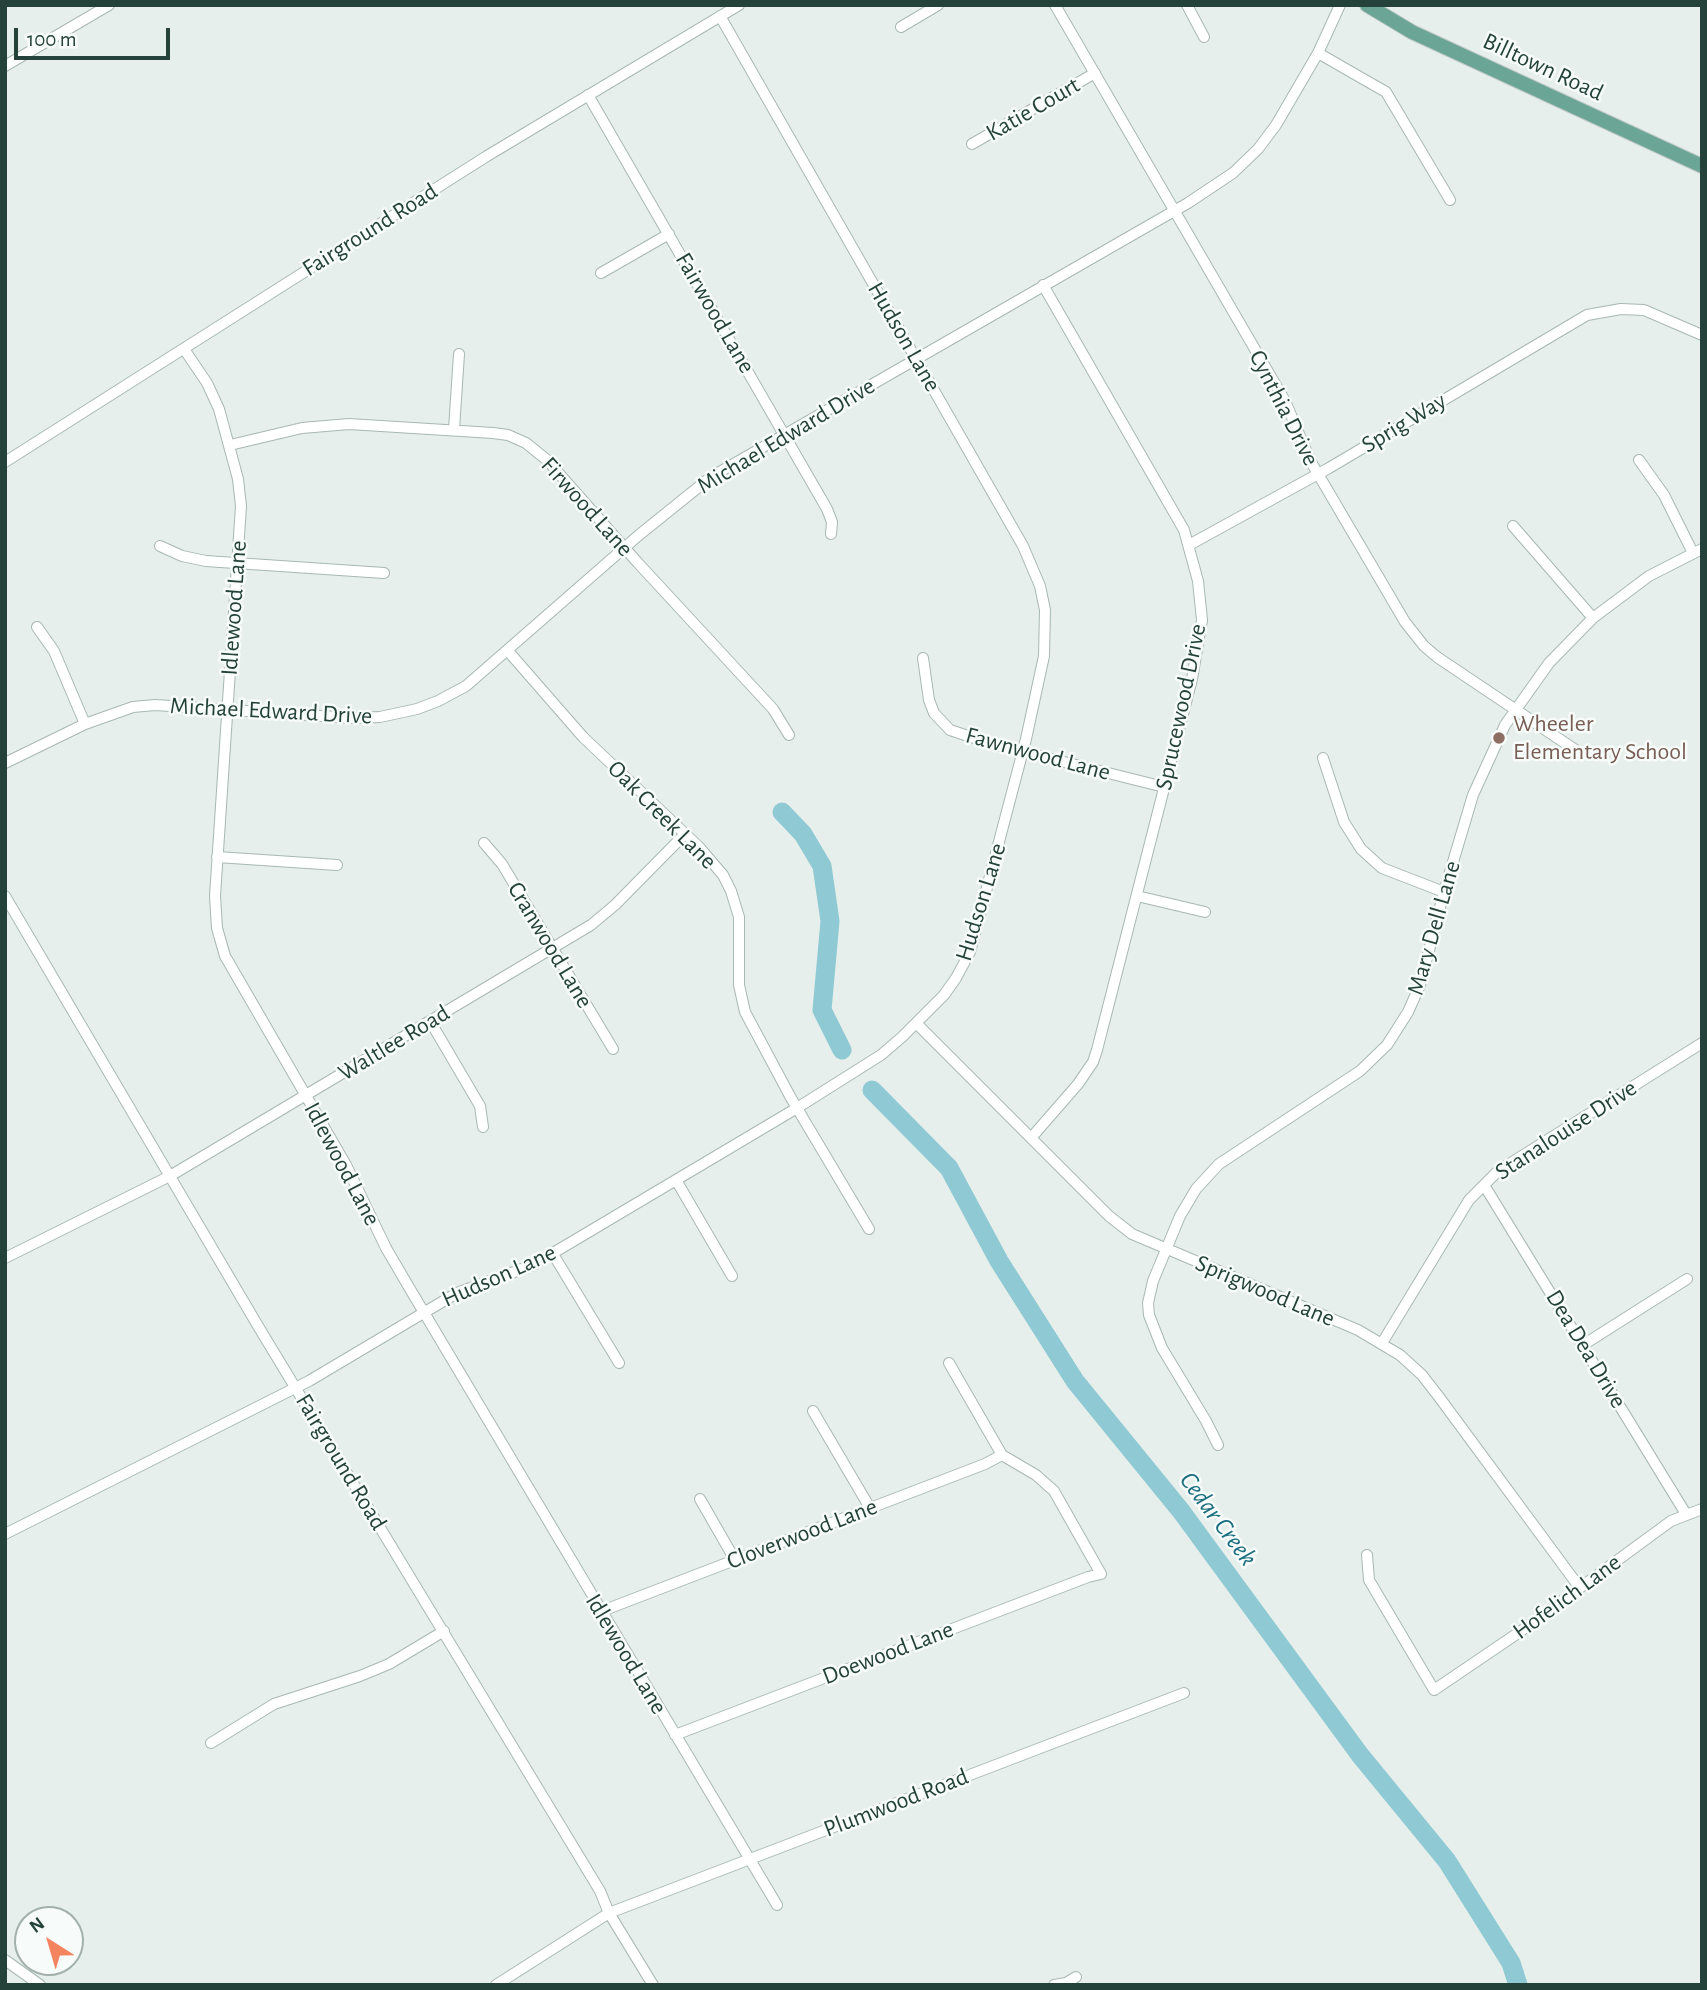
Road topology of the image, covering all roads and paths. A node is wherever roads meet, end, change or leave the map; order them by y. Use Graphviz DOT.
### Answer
graph roads {
  1 [pos="109,5"];
  2 [pos="739,5"];
  3 [pos="939,5"];
  4 [pos="1055,5"];
  5 [pos="1187,5"];
  6 [pos="1340,5"];
  7 [pos="1367,5"];
  8 [pos="720,16"];
  9 [pos="901,27"];
  10 [pos="1204,37"];
  11 [pos="1318,53"];
  12 [pos="5,66"];
  13 [pos="1094,73"];
  14 [pos="588,95"];
  15 [pos="972,144"];
  16 [pos="1702,166"];
  17 [pos="1450,200"];
  18 [pos="1175,210"];
  19 [pos="670,234"];
  20 [pos="601,273"];
  21 [pos="1043,285"];
  22 [pos="1702,335"];
  23 [pos="184,349"];
  24 [pos="459,355"];
  25 [pos="916,358"];
  26 [pos="454,429"];
  27 [pos="784,434"];
  28 [pos="230,445"];
  29 [pos="1639,460"];
  30 [pos="5,462"];
  31 [pos="1318,474"];
  32 [pos="1513,526"];
  33 [pos="831,534"];
  34 [pos="1189,545"];
  35 [pos="160,546"];
  36 [pos="625,548"];
  37 [pos="1698,551"];
  38 [pos="236,563"];
  39 [pos="384,573"];
  40 [pos="1593,618"];
  41 [pos="37,627"];
  42 [pos="508,652"];
  43 [pos="923,658"];
  44 [pos="1516,709"];
  45 [pos="227,710"];
  46 [pos="85,724"];
  47 [pos="789,735"];
  48 [pos="1022,751"];
  49 [pos="1577,751"];
  50 [pos="1323,758"];
  51 [pos="5,764"];
  52 [pos="1164,786"];
  53 [pos="685,834"];
  54 [pos="484,843"];
  55 [pos="217,857"];
  56 [pos="337,864"];
  57 [pos="1444,892"];
  58 [pos="5,896"];
  59 [pos="1137,896"];
  60 [pos="1205,912"];
  61 [pos="552,948"];
  62 [pos="430,1021"];
  63 [pos="916,1023"];
  64 [pos="1702,1043"];
  65 [pos="613,1049"];
  66 [pos="305,1095"];
  67 [pos="797,1108"];
  68 [pos="482,1127"];
  69 [pos="1031,1138"];
  70 [pos="170,1176"];
  71 [pos="676,1180"];
  72 [pos="1484,1185"];
  73 [pos="869,1229"];
  74 [pos="1165,1249"];
  75 [pos="553,1254"];
  76 [pos="5,1258"];
  77 [pos="732,1276"];
  78 [pos="1687,1279"];
  79 [pos="424,1312"];
  80 [pos="1382,1343"];
  81 [pos="1583,1345"];
  82 [pos="619,1363"];
  83 [pos="949,1363"];
  84 [pos="297,1387"];
  85 [pos="813,1411"];
  86 [pos="1218,1446"];
  87 [pos="1002,1455"];
  88 [pos="700,1499"];
  89 [pos="870,1508"];
  90 [pos="1702,1509"];
  91 [pos="1686,1514"];
  92 [pos="5,1534"];
  93 [pos="1367,1555"];
  94 [pos="735,1560"];
  95 [pos="1580,1588"];
  96 [pos="602,1611"];
  97 [pos="444,1631"];
  98 [pos="1184,1693"];
  99 [pos="675,1735"];
  100 [pos="211,1743"];
  101 [pos="748,1858"];
  102 [pos="777,1905"];
  103 [pos="609,1913"];
  104 [pos="5,1960"];
  105 [pos="1076,1977"];
  106 [pos="40,1985"];
  107 [pos="496,1985"];
  108 [pos="653,1985"];
  109 [pos="1054,1985"];
  1 -- 12 [label="street"];
  2 -- 8 [label="street, Fairground Road"];
  3 -- 9 [label="street"];
  4 -- 13 [label="street, Cynthia Drive"];
  5 -- 10 [label="street"];
  6 -- 11 [label="street, Michael Edward Drive"];
  7 -- 16 [label="main road, Billtown Road"];
  8 -- 14 [label="street, Fairground Road"];
  8 -- 25 [label="street, Hudson Lane"];
  11 -- 17 [label="street"];
  11 -- 18 [label="street, Michael Edward Drive"];
  13 -- 15 [label="street, Katie Court"];
  13 -- 18 [label="street, Cynthia Drive"];
  14 -- 19 [label="street, Fairwood Lane"];
  14 -- 23 [label="street, Fairground Road"];
  18 -- 21 [label="street, Michael Edward Drive"];
  18 -- 31 [label="street, Cynthia Drive"];
  19 -- 20 [label="street"];
  19 -- 27 [label="street, Fairwood Lane"];
  21 -- 25 [label="street, Michael Edward Drive"];
  21 -- 34 [label="street, Sprucewood Drive"];
  22 -- 31 [label="street, Sprig Way"];
  23 -- 28 [label="street, Idlewood Lane"];
  23 -- 30 [label="street, Fairground Road"];
  24 -- 26 [label="street"];
  25 -- 27 [label="street, Michael Edward Drive"];
  25 -- 48 [label="street, Hudson Lane"];
  26 -- 28 [label="street, Firwood Lane"];
  26 -- 36 [label="street, Firwood Lane"];
  27 -- 33 [label="street, Fairwood Lane"];
  27 -- 36 [label="street, Michael Edward Drive"];
  28 -- 38 [label="street, Idlewood Lane"];
  29 -- 37 [label="street"];
  31 -- 34 [label="street, Sprig Way"];
  31 -- 44 [label="street, Cynthia Drive"];
  32 -- 40 [label="street"];
  34 -- 52 [label="street, Sprucewood Drive"];
  35 -- 38 [label="street"];
  36 -- 42 [label="street, Michael Edward Drive"];
  36 -- 47 [label="street, Firwood Lane"];
  37 -- 40 [label="street, Mary Dell Lane"];
  38 -- 39 [label="street"];
  38 -- 45 [label="street, Idlewood Lane"];
  40 -- 44 [label="street, Mary Dell Lane"];
  41 -- 46 [label="street"];
  42 -- 45 [label="street, Michael Edward Drive"];
  42 -- 53 [label="street, Oak Creek Lane"];
  43 -- 48 [label="street, Fawnwood Lane"];
  44 -- 49 [label="street, Cynthia Drive"];
  44 -- 57 [label="street, Mary Dell Lane"];
  45 -- 46 [label="street, Michael Edward Drive"];
  45 -- 55 [label="street, Idlewood Lane"];
  46 -- 51 [label="street, Michael Edward Drive"];
  48 -- 52 [label="street, Fawnwood Lane"];
  48 -- 63 [label="street, Hudson Lane"];
  50 -- 57 [label="street"];
  52 -- 59 [label="street, Sprucewood Drive"];
  53 -- 61 [label="street, Waltlee Road"];
  53 -- 67 [label="street, Oak Creek Lane"];
  54 -- 61 [label="street, Cranwood Lane"];
  55 -- 56 [label="street"];
  55 -- 66 [label="street, Idlewood Lane"];
  57 -- 74 [label="street, Mary Dell Lane"];
  58 -- 70 [label="street, Fairground Road"];
  59 -- 60 [label="street"];
  59 -- 69 [label="street, Sprucewood Drive"];
  61 -- 62 [label="street, Waltlee Road"];
  61 -- 65 [label="street, Cranwood Lane"];
  62 -- 66 [label="street, Waltlee Road"];
  62 -- 68 [label="street"];
  63 -- 67 [label="street, Hudson Lane"];
  63 -- 69 [label="street, Sprigwood Lane"];
  64 -- 72 [label="street, Stanalouise Drive"];
  66 -- 70 [label="street, Waltlee Road"];
  66 -- 79 [label="street, Idlewood Lane"];
  67 -- 71 [label="street, Hudson Lane"];
  67 -- 73 [label="street, Oak Creek Lane"];
  69 -- 74 [label="street, Sprigwood Lane"];
  70 -- 76 [label="street, Waltlee Road"];
  70 -- 84 [label="street, Fairground Road"];
  71 -- 75 [label="street, Hudson Lane"];
  71 -- 77 [label="street"];
  72 -- 80 [label="street, Stanalouise Drive"];
  72 -- 81 [label="street, Dea Dea Drive"];
  74 -- 80 [label="street, Sprigwood Lane"];
  74 -- 86 [label="street, Mary Dell Lane"];
  75 -- 79 [label="street, Hudson Lane"];
  75 -- 82 [label="street"];
  78 -- 81 [label="street"];
  79 -- 84 [label="street, Hudson Lane"];
  79 -- 96 [label="street, Idlewood Lane"];
  80 -- 95 [label="street, Sprigwood Lane"];
  81 -- 91 [label="street, Dea Dea Drive"];
  83 -- 87 [label="street"];
  84 -- 92 [label="street, Hudson Lane"];
  84 -- 97 [label="street, Fairground Road"];
  85 -- 89 [label="street"];
  87 -- 89 [label="street, Cloverwood Lane"];
  87 -- 99 [label="street, Doewood Lane"];
  88 -- 94 [label="street"];
  89 -- 94 [label="street, Cloverwood Lane"];
  90 -- 91 [label="street, Hofelich Lane"];
  91 -- 95 [label="street, Hofelich Lane"];
  93 -- 95 [label="street, Hofelich Lane"];
  94 -- 96 [label="street, Cloverwood Lane"];
  96 -- 99 [label="street, Idlewood Lane"];
  97 -- 100 [label="street"];
  97 -- 103 [label="street, Fairground Road"];
  98 -- 101 [label="street, Plumwood Road"];
  99 -- 101 [label="street, Idlewood Lane"];
  101 -- 102 [label="street, Idlewood Lane"];
  101 -- 103 [label="street, Plumwood Road"];
  103 -- 107 [label="street"];
  103 -- 108 [label="street, Fairground Road"];
  104 -- 106 [label="street"];
  105 -- 109 [label="street"];
}
